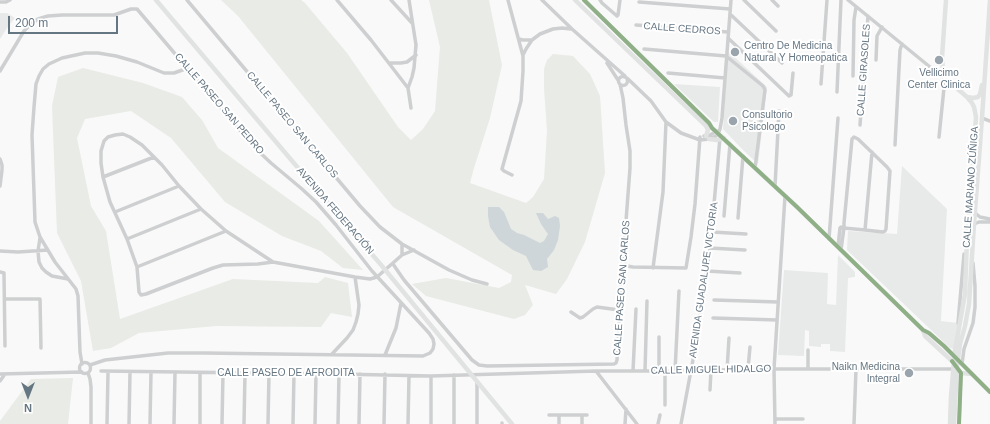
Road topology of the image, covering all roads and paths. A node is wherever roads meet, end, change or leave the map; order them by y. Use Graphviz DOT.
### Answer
graph roads {
  1 [pos="10,0"];
  2 [pos="156,0"];
  3 [pos="187,0"];
  4 [pos="336,0"];
  5 [pos="391,0"];
  6 [pos="409,0"];
  7 [pos="508,0"];
  8 [pos="542,0"];
  9 [pos="575,0"];
  10 [pos="584,0"];
  11 [pos="600,0"];
  12 [pos="620,0"];
  13 [pos="731,0"];
  14 [pos="744,0"];
  15 [pos="772,0"];
  16 [pos="827,0"];
  17 [pos="841,0"];
  18 [pos="848,0"];
  19 [pos="946,0"];
  20 [pos="990,0"];
  21 [pos="0,2"];
  22 [pos="639,2"];
  23 [pos="580,5"];
  24 [pos="778,6"];
  25 [pos="856,7"];
  26 [pos="730,9"];
  27 [pos="730,14"];
  28 [pos="868,16"];
  29 [pos="412,23"];
  30 [pos="636,25"];
  31 [pos="882,27"];
  32 [pos="572,29"];
  33 [pos="776,31"];
  34 [pos="728,32"];
  35 [pos="728,38"];
  36 [pos="519,39"];
  37 [pos="532,40"];
  38 [pos="902,44"];
  39 [pos="644,49"];
  40 [pos="416,55"];
  41 [pos="523,56"];
  42 [pos="726,56"];
  43 [pos="604,59"];
  44 [pos="876,60"];
  45 [pos="390,63"];
  46 [pos="782,63"];
  47 [pos="988,65"];
  48 [pos="188,68"];
  49 [pos="0,70"];
  50 [pos="793,72"];
  51 [pos="668,73"];
  52 [pos="853,76"];
  53 [pos="626,77"];
  54 [pos="725,78"];
  55 [pos="945,78"];
  56 [pos="622,83"];
  57 [pos="821,84"];
  58 [pos="408,88"];
  59 [pos="640,91"];
  60 [pos="837,92"];
  61 [pos="967,97"];
  62 [pos="411,108"];
  63 [pos="779,111"];
  64 [pos="838,118"];
  65 [pos="982,118"];
  66 [pos="990,120"];
  67 [pos="666,122"];
  68 [pos="860,125"];
  69 [pos="706,126"];
  70 [pos="712,128"];
  71 [pos="720,135"];
  72 [pos="940,137"];
  73 [pos="699,138"];
  74 [pos="708,138"];
  75 [pos="730,144"];
  76 [pos="974,144"];
  77 [pos="980,145"];
  78 [pos="895,146"];
  79 [pos="872,152"];
  80 [pos="743,156"];
  81 [pos="154,157"];
  82 [pos="0,159"];
  83 [pos="755,168"];
  84 [pos="512,175"];
  85 [pos="103,177"];
  86 [pos="0,186"];
  87 [pos="179,186"];
  88 [pos="775,186"];
  89 [pos="785,196"];
  90 [pos="201,209"];
  91 [pos="115,212"];
  92 [pos="975,213"];
  93 [pos="724,216"];
  94 [pos="738,218"];
  95 [pos="990,219"];
  96 [pos="990,222"];
  97 [pos="974,224"];
  98 [pos="842,228"];
  99 [pos="865,230"];
  100 [pos="226,231"];
  101 [pos="712,232"];
  102 [pos="746,234"];
  103 [pos="40,237"];
  104 [pos="126,239"];
  105 [pos="829,239"];
  106 [pos="967,239"];
  107 [pos="402,244"];
  108 [pos="710,248"];
  109 [pos="839,249"];
  110 [pos="48,250"];
  111 [pos="414,250"];
  112 [pos="745,250"];
  113 [pos="0,251"];
  114 [pos="38,251"];
  115 [pos="402,255"];
  116 [pos="972,256"];
  117 [pos="273,262"];
  118 [pos="623,262"];
  119 [pos="391,265"];
  120 [pos="137,267"];
  121 [pos="633,267"];
  122 [pos="653,268"];
  123 [pos="707,271"];
  124 [pos="0,272"];
  125 [pos="740,273"];
  126 [pos="622,274"];
  127 [pos="354,277"];
  128 [pos="377,277"];
  129 [pos="68,279"];
  130 [pos="487,284"];
  131 [pos="679,292"];
  132 [pos="5,299"];
  133 [pos="714,300"];
  134 [pos="647,301"];
  135 [pos="778,302"];
  136 [pos="401,303"];
  137 [pos="636,309"];
  138 [pos="619,310"];
  139 [pos="571,312"];
  140 [pos="712,318"];
  141 [pos="777,320"];
  142 [pos="923,330"];
  143 [pos="659,336"];
  144 [pos="729,338"];
  145 [pos="955,344"];
  146 [pos="5,346"];
  147 [pos="965,346"];
  148 [pos="750,347"];
  149 [pos="41,348"];
  150 [pos="808,350"];
  151 [pos="332,354"];
  152 [pos="385,355"];
  153 [pos="953,355"];
  154 [pos="952,361"];
  155 [pos="82,364"];
  156 [pos="962,364"];
  157 [pos="90,365"];
  158 [pos="774,369"];
  159 [pos="808,369"];
  160 [pos="856,369"];
  161 [pos="951,369"];
  162 [pos="596,370"];
  163 [pos="711,370"];
  164 [pos="727,370"];
  165 [pos="748,370"];
  166 [pos="101,371"];
  167 [pos="633,371"];
  168 [pos="645,371"];
  169 [pos="659,371"];
  170 [pos="665,371"];
  171 [pos="675,371"];
  172 [pos="691,371"];
  173 [pos="82,372"];
  174 [pos="108,372"];
  175 [pos="130,372"];
  176 [pos="151,372"];
  177 [pos="175,372"];
  178 [pos="88,373"];
  179 [pos="200,373"];
  180 [pos="223,373"];
  181 [pos="245,373"];
  182 [pos="269,373"];
  183 [pos="294,373"];
  184 [pos="961,373"];
  185 [pos="0,374"];
  186 [pos="5,374"];
  187 [pos="316,374"];
  188 [pos="339,374"];
  189 [pos="360,374"];
  190 [pos="384,374"];
  191 [pos="972,374"];
  192 [pos="454,375"];
  193 [pos="472,375"];
  194 [pos="409,376"];
  195 [pos="431,376"];
  196 [pos="0,381"];
  197 [pos="477,382"];
  198 [pos="710,390"];
  199 [pos="990,392"];
  200 [pos="665,404"];
  201 [pos="626,410"];
  202 [pos="549,415"];
  203 [pos="559,415"];
  204 [pos="582,415"];
  205 [pos="588,415"];
  206 [pos="660,415"];
  207 [pos="775,419"];
  208 [pos="803,419"];
  209 [pos="91,424"];
  210 [pos="106,424"];
  211 [pos="129,424"];
  212 [pos="150,424"];
  213 [pos="174,424"];
  214 [pos="200,424"];
  215 [pos="222,424"];
  216 [pos="244,424"];
  217 [pos="268,424"];
  218 [pos="293,424"];
  219 [pos="315,424"];
  220 [pos="338,424"];
  221 [pos="359,424"];
  222 [pos="384,424"];
  223 [pos="408,424"];
  224 [pos="431,424"];
  225 [pos="454,424"];
  226 [pos="477,424"];
  227 [pos="512,424"];
  228 [pos="559,424"];
  229 [pos="582,424"];
  230 [pos="625,424"];
  231 [pos="637,424"];
  232 [pos="658,424"];
  233 [pos="680,424"];
  234 [pos="775,424"];
  235 [pos="854,424"];
  236 [pos="949,424"];
  237 [pos="954,424"];
  238 [pos="959,424"];
  1 -- 21 [label="street"];
  2 -- 193 [label="main road, AVENIDA FEDERACIÓN"];
  3 -- 107 [label="street, CALLE PASEO SAN CARLOS"];
  4 -- 45 [label="street"];
  5 -- 29 [label="street"];
  6 -- 29 [label="street"];
  7 -- 36 [label="street"];
  8 -- 32 [label="street"];
  9 -- 23 [label="main road"];
  10 -- 23 [label="street"];
  10 -- 70 [label="main road"];
  11 -- 12 [label="street"];
  13 -- 26 [label="street, AVENIDA GUADALUPE VICTORIA"];
  14 -- 33 [label="street"];
  15 -- 24 [label="street"];
  16 -- 57 [label="street"];
  17 -- 60 [label="street"];
  18 -- 25 [label="street"];
  19 -- 55 [label="main road"];
  20 -- 47 [label="main road, CALLE MARIANO ZÚÑIGA"];
  22 -- 26 [label="street"];
  23 -- 69 [label="main road"];
  25 -- 28 [label="street"];
  25 -- 52 [label="street"];
  26 -- 27 [label="street, AVENIDA GUADALUPE VICTORIA"];
  27 -- 34 [label="street, AVENIDA GUADALUPE VICTORIA"];
  27 -- 46 [label="street"];
  28 -- 31 [label="street"];
  28 -- 68 [label="street, CALLE GIRASOLES"];
  29 -- 40 [label="street"];
  30 -- 34 [label="street, CALLE CEDROS"];
  31 -- 38 [label="street"];
  31 -- 44 [label="street"];
  32 -- 37 [label="street"];
  32 -- 43 [label="street"];
  34 -- 35 [label="street, AVENIDA GUADALUPE VICTORIA"];
  35 -- 42 [label="street, AVENIDA GUADALUPE VICTORIA"];
  35 -- 50 [label="street"];
  36 -- 37 [label="street"];
  36 -- 41 [label="street"];
  37 -- 41 [label="street"];
  38 -- 55 [label="street"];
  38 -- 78 [label="street"];
  39 -- 42 [label="street"];
  40 -- 45 [label="street"];
  40 -- 58 [label="street"];
  41 -- 84 [label="street"];
  42 -- 54 [label="street, AVENIDA GUADALUPE VICTORIA"];
  42 -- 83 [label="street"];
  43 -- 53 [label="street"];
  43 -- 56 [label="street"];
  45 -- 58 [label="street"];
  47 -- 61 [label="main road"];
  47 -- 65 [label="main road, CALLE MARIANO ZÚÑIGA"];
  48 -- 49 [label="street, CALLE PASEO SAN PEDRO"];
  48 -- 103 [label="street"];
  48 -- 128 [label="street, CALLE PASEO SAN PEDRO"];
  51 -- 54 [label="street"];
  53 -- 56 [label="street, CALLE PASEO SAN CARLOS"];
  53 -- 56 [label="street"];
  53 -- 59 [label="street"];
  54 -- 71 [label="street, AVENIDA GUADALUPE VICTORIA"];
  55 -- 61 [label="main road"];
  55 -- 72 [label="street"];
  56 -- 59 [label="street"];
  56 -- 118 [label="street, CALLE PASEO SAN CARLOS"];
  58 -- 62 [label="street"];
  59 -- 67 [label="street"];
  61 -- 76 [label="main road, CALLE MARIANO ZÚÑIGA"];
  63 -- 88 [label="street"];
  64 -- 105 [label="street"];
  65 -- 66 [label="street"];
  65 -- 77 [label="main road, CALLE MARIANO ZÚÑIGA"];
  67 -- 73 [label="street"];
  67 -- 122 [label="street"];
  69 -- 70 [label="main road"];
  69 -- 74 [label="main road"];
  70 -- 71 [label="main road"];
  71 -- 74 [label="main road"];
  71 -- 74 [label="street"];
  71 -- 75 [label="main road"];
  71 -- 101 [label="street, AVENIDA GUADALUPE VICTORIA"];
  73 -- 74 [label="street"];
  73 -- 122 [label="street"];
  75 -- 80 [label="main road"];
  75 -- 93 [label="street"];
  76 -- 77 [label="main road"];
  76 -- 106 [label="main road, CALLE MARIANO ZÚÑIGA"];
  77 -- 92 [label="main road, CALLE MARIANO ZÚÑIGA"];
  79 -- 98 [label="street"];
  79 -- 99 [label="street"];
  79 -- 99 [label="street"];
  80 -- 83 [label="main road"];
  80 -- 94 [label="street"];
  81 -- 85 [label="street"];
  81 -- 85 [label="street"];
  81 -- 87 [label="street"];
  82 -- 86 [label="street"];
  83 -- 88 [label="main road"];
  85 -- 91 [label="street"];
  87 -- 90 [label="street"];
  87 -- 91 [label="street"];
  88 -- 89 [label="main road"];
  89 -- 105 [label="main road"];
  89 -- 135 [label="street"];
  90 -- 100 [label="street"];
  90 -- 104 [label="street"];
  91 -- 104 [label="street"];
  92 -- 95 [label="street"];
  92 -- 97 [label="main road, CALLE MARIANO ZÚÑIGA"];
  96 -- 97 [label="street"];
  97 -- 116 [label="main road, CALLE MARIANO ZÚÑIGA"];
  98 -- 99 [label="street"];
  98 -- 109 [label="street"];
  100 -- 117 [label="street"];
  100 -- 120 [label="street"];
  101 -- 102 [label="street"];
  101 -- 108 [label="street, AVENIDA GUADALUPE VICTORIA"];
  103 -- 110 [label="street"];
  103 -- 114 [label="street"];
  104 -- 120 [label="street"];
  105 -- 109 [label="main road"];
  106 -- 145 [label="street"];
  106 -- 236 [label="main road, CALLE MARIANO ZÚÑIGA"];
  107 -- 111 [label="street, CALLE PASEO SAN CARLOS"];
  107 -- 115 [label="street"];
  108 -- 112 [label="street"];
  108 -- 123 [label="street, AVENIDA GUADALUPE VICTORIA"];
  109 -- 142 [label="main road"];
  110 -- 114 [label="street"];
  110 -- 129 [label="street"];
  111 -- 115 [label="street"];
  111 -- 130 [label="street, CALLE PASEO SAN CARLOS"];
  113 -- 114 [label="street"];
  114 -- 129 [label="street"];
  115 -- 119 [label="street"];
  116 -- 147 [label="street"];
  116 -- 237 [label="main road, CALLE MARIANO ZÚÑIGA"];
  117 -- 120 [label="street"];
  117 -- 127 [label="street"];
  118 -- 121 [label="street"];
  118 -- 126 [label="street, CALLE PASEO SAN CARLOS"];
  119 -- 128 [label="street"];
  119 -- 138 [label="street, CALLE PASEO SAN CARLOS"];
  121 -- 122 [label="street"];
  121 -- 126 [label="street"];
  123 -- 125 [label="street"];
  123 -- 172 [label="street, AVENIDA GUADALUPE VICTORIA"];
  124 -- 132 [label="street"];
  126 -- 138 [label="street, CALLE PASEO SAN CARLOS"];
  127 -- 128 [label="street"];
  127 -- 151 [label="street"];
  128 -- 136 [label="street, CALLE PASEO SAN PEDRO"];
  129 -- 155 [label="street"];
  131 -- 171 [label="street"];
  132 -- 146 [label="street"];
  132 -- 149 [label="street"];
  133 -- 135 [label="street"];
  134 -- 168 [label="street"];
  135 -- 141 [label="street"];
  136 -- 152 [label="street"];
  136 -- 152 [label="street, CALLE PASEO SAN PEDRO"];
  137 -- 167 [label="street"];
  138 -- 139 [label="street"];
  140 -- 141 [label="street"];
  141 -- 158 [label="street"];
  142 -- 153 [label="main road"];
  142 -- 154 [label="main road"];
  143 -- 169 [label="street"];
  144 -- 164 [label="street"];
  145 -- 147 [label="street"];
  145 -- 153 [label="street"];
  147 -- 156 [label="street"];
  148 -- 165 [label="street"];
  150 -- 159 [label="street"];
  151 -- 152 [label="street, CALLE PASEO SAN PEDRO"];
  151 -- 157 [label="street, CALLE PASEO SAN PEDRO"];
  153 -- 154 [label="street"];
  153 -- 156 [label="main road"];
  154 -- 161 [label="street"];
  154 -- 184 [label="main road"];
  155 -- 157 [label="street"];
  155 -- 173 [label="street"];
  156 -- 191 [label="main road"];
  157 -- 178 [label="street"];
  158 -- 159 [label="street, CALLE MIGUEL HIDALGO"];
  158 -- 165 [label="street, CALLE MIGUEL HIDALGO"];
  158 -- 207 [label="street"];
  159 -- 160 [label="street, CALLE MIGUEL HIDALGO"];
  160 -- 161 [label="street, CALLE MIGUEL HIDALGO"];
  160 -- 235 [label="street"];
  161 -- 236 [label="street"];
  162 -- 167 [label="street, CALLE MIGUEL HIDALGO"];
  162 -- 193 [label="street, CALLE MIGUEL HIDALGO"];
  162 -- 201 [label="street"];
  163 -- 164 [label="street, CALLE MIGUEL HIDALGO"];
  163 -- 172 [label="street, CALLE MIGUEL HIDALGO"];
  163 -- 198 [label="street"];
  164 -- 165 [label="street, CALLE MIGUEL HIDALGO"];
  166 -- 174 [label="street, CALLE PASEO DE AFRODITA"];
  167 -- 168 [label="street, CALLE MIGUEL HIDALGO"];
  168 -- 169 [label="street, CALLE MIGUEL HIDALGO"];
  169 -- 170 [label="street, CALLE MIGUEL HIDALGO"];
  170 -- 171 [label="street, CALLE MIGUEL HIDALGO"];
  170 -- 200 [label="street"];
  171 -- 172 [label="street, CALLE MIGUEL HIDALGO"];
  172 -- 233 [label="street, AVENIDA GUADALUPE VICTORIA"];
  173 -- 178 [label="street"];
  173 -- 186 [label="street"];
  174 -- 175 [label="street, CALLE PASEO DE AFRODITA"];
  174 -- 210 [label="street"];
  175 -- 176 [label="street, CALLE PASEO DE AFRODITA"];
  175 -- 211 [label="street"];
  176 -- 177 [label="street, CALLE PASEO DE AFRODITA"];
  176 -- 212 [label="street"];
  177 -- 179 [label="street, CALLE PASEO DE AFRODITA"];
  177 -- 213 [label="street"];
  178 -- 209 [label="street"];
  179 -- 180 [label="street, CALLE PASEO DE AFRODITA"];
  179 -- 214 [label="street"];
  180 -- 181 [label="street, CALLE PASEO DE AFRODITA"];
  180 -- 215 [label="street"];
  181 -- 182 [label="street, CALLE PASEO DE AFRODITA"];
  181 -- 216 [label="street"];
  182 -- 183 [label="street, CALLE PASEO DE AFRODITA"];
  182 -- 217 [label="street"];
  183 -- 187 [label="street, CALLE PASEO DE AFRODITA"];
  183 -- 218 [label="street"];
  184 -- 191 [label="main road"];
  184 -- 238 [label="street"];
  185 -- 186 [label="street"];
  186 -- 196 [label="street"];
  187 -- 188 [label="street, CALLE PASEO DE AFRODITA"];
  187 -- 219 [label="street"];
  188 -- 189 [label="street, CALLE PASEO DE AFRODITA"];
  188 -- 220 [label="street"];
  189 -- 190 [label="street, CALLE PASEO DE AFRODITA"];
  189 -- 221 [label="street"];
  190 -- 194 [label="street, CALLE PASEO DE AFRODITA"];
  190 -- 222 [label="street"];
  191 -- 199 [label="main road"];
  192 -- 193 [label="street, CALLE PASEO DE AFRODITA"];
  192 -- 195 [label="street, CALLE PASEO DE AFRODITA"];
  192 -- 225 [label="street"];
  193 -- 197 [label="main road, AVENIDA FEDERACIÓN"];
  194 -- 195 [label="street, CALLE PASEO DE AFRODITA"];
  194 -- 223 [label="street"];
  195 -- 224 [label="street"];
  197 -- 226 [label="street"];
  197 -- 227 [label="main road, AVENIDA FEDERACIÓN"];
  201 -- 230 [label="street"];
  201 -- 231 [label="street"];
  202 -- 203 [label="street"];
  203 -- 204 [label="street"];
  203 -- 228 [label="street"];
  204 -- 205 [label="street"];
  204 -- 229 [label="street"];
  206 -- 232 [label="street"];
  207 -- 208 [label="street"];
  207 -- 234 [label="street"];
}
